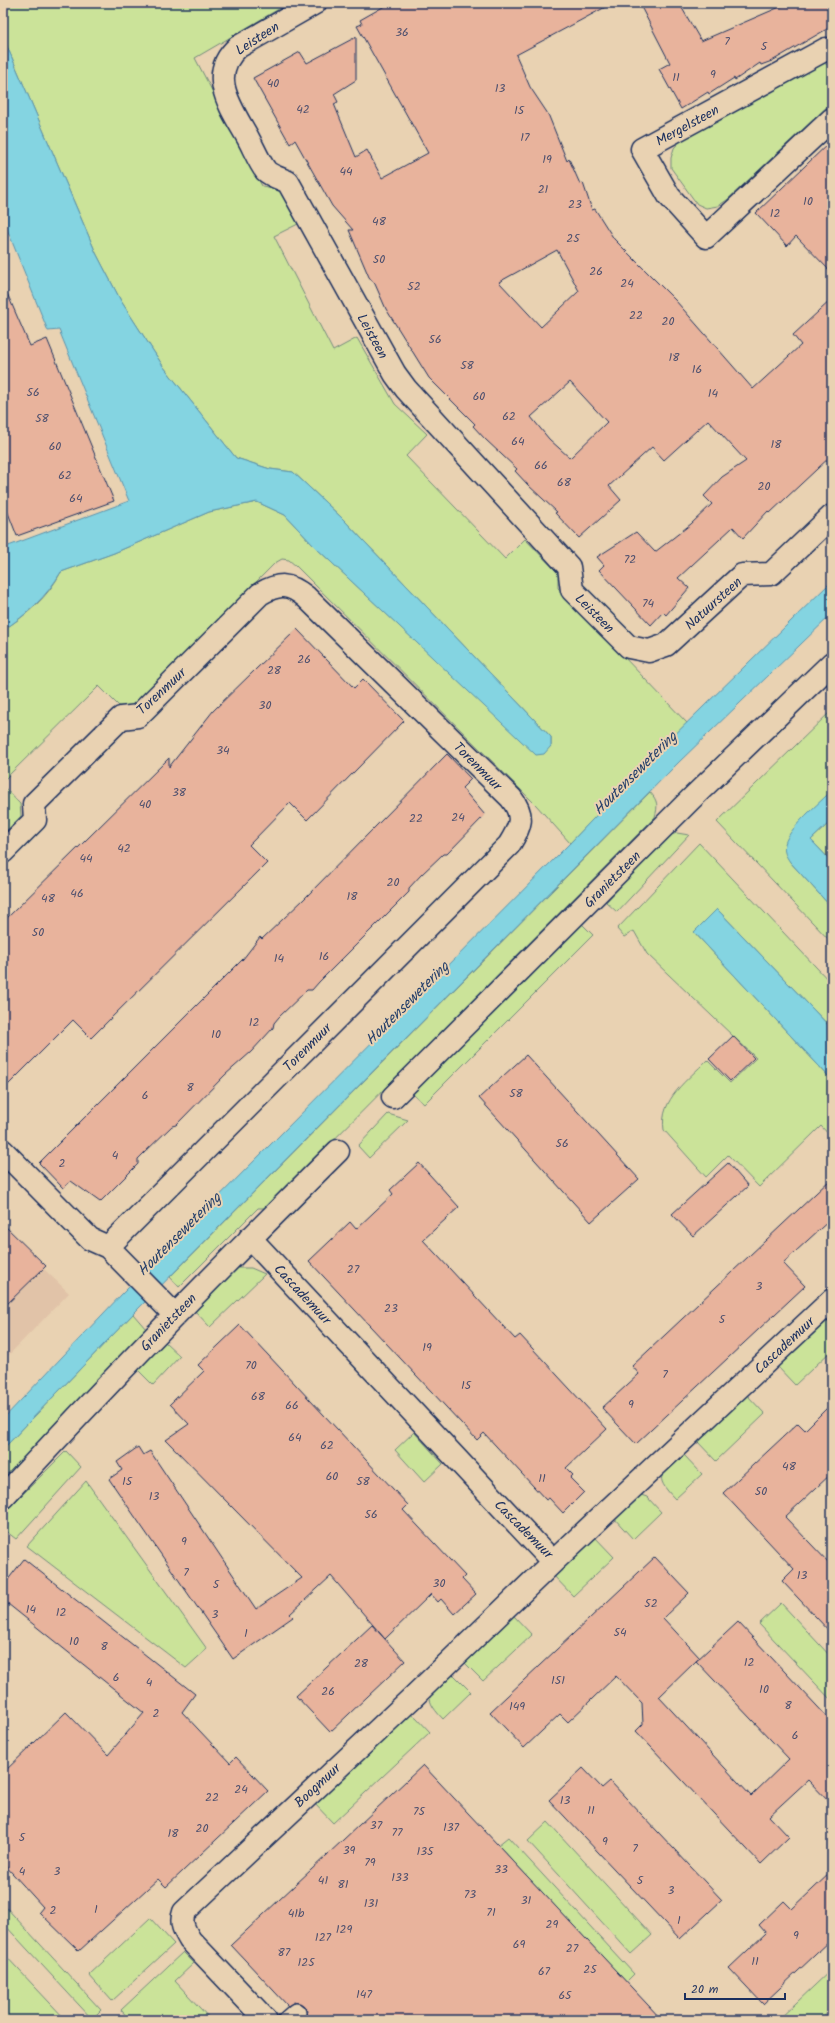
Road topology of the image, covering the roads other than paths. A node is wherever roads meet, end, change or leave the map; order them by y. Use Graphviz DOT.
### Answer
graph roads {
  1 [pos="315,3"];
  2 [pos="832,51"];
  3 [pos="832,120"];
  4 [pos="832,516"];
  5 [pos="649,651"];
  6 [pos="832,664"];
  7 [pos="3,852"];
  8 [pos="393,1097"];
  9 [pos="3,1151"];
  10 [pos="338,1151"];
  11 [pos="250,1238"];
  12 [pos="108,1247"];
  13 [pos="832,1300"];
  14 [pos="176,1315"];
  15 [pos="3,1497"];
  16 [pos="553,1562"];
  17 [pos="266,2020"];
  1 -- 5 [label="street, Leisteen"];
  2 -- 3 [label="street, Mergelsteen"];
  4 -- 5 [label="street, Natuursteen"];
  6 -- 8 [label="street, Granietsteen"];
  7 -- 12 [label="street, Torenmuur"];
  9 -- 12 [label="street"];
  10 -- 11 [label="street, Granietsteen"];
  11 -- 14 [label="street, Granietsteen"];
  11 -- 16 [label="street, Cascademuur"];
  12 -- 14 [label="street"];
  13 -- 16 [label="street, Cascademuur"];
  14 -- 15 [label="street, Granietsteen"];
  16 -- 17 [label="street, Boogmuur"];
}
